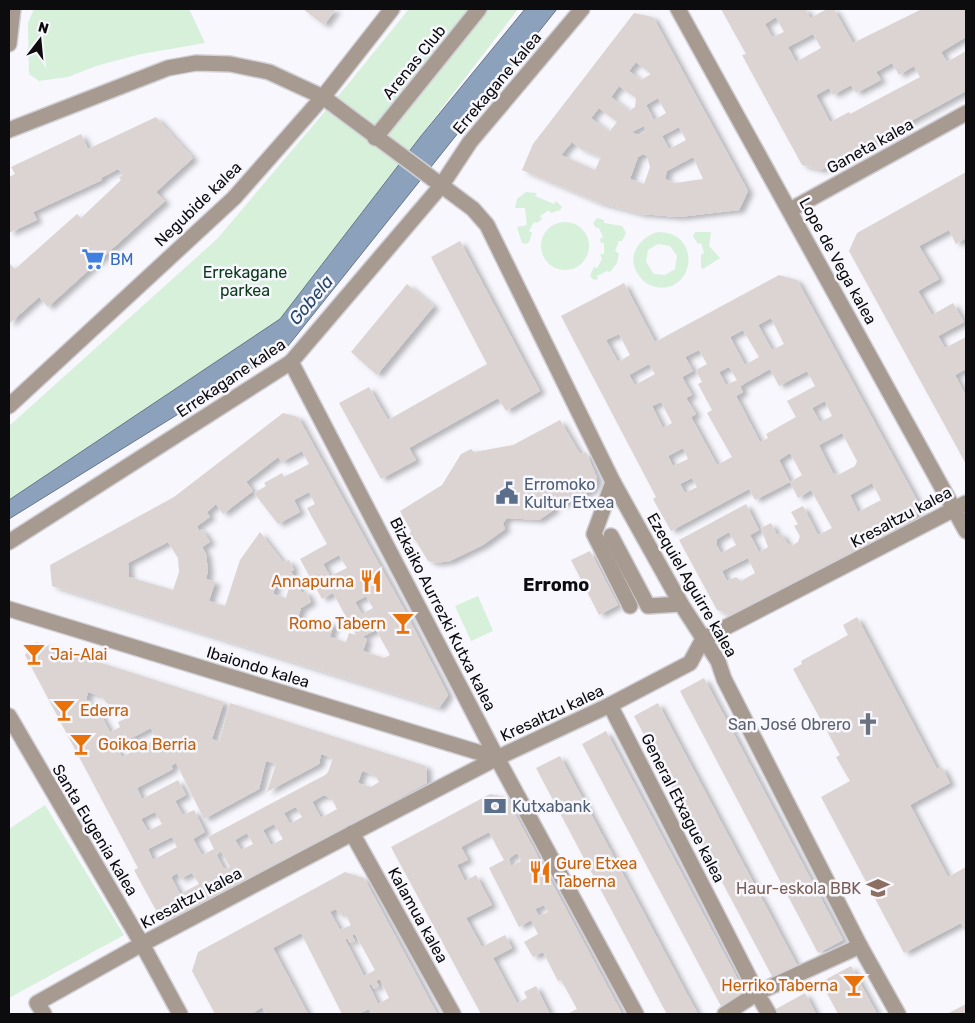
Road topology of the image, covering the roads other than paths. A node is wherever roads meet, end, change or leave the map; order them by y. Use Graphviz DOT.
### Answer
graph roads {
  1 [pos="13,9"];
  2 [pos="392,9"];
  3 [pos="480,9"];
  4 [pos="582,9"];
  5 [pos="678,9"];
  6 [pos="9,44"];
  7 [pos="322,97"];
  8 [pos="966,113"];
  9 [pos="9,130"];
  10 [pos="380,142"];
  11 [pos="441,186"];
  12 [pos="790,210"];
  13 [pos="291,362"];
  14 [pos="9,406"];
  15 [pos="613,482"];
  16 [pos="960,506"];
  17 [pos="966,531"];
  18 [pos="611,536"];
  19 [pos="9,542"];
  20 [pos="681,604"];
  21 [pos="630,606"];
  22 [pos="9,609"];
  23 [pos="703,639"];
  24 [pos="610,705"];
  25 [pos="9,716"];
  26 [pos="497,758"];
  27 [pos="352,833"];
  28 [pos="142,944"];
  29 [pos="860,946"];
  30 [pos="751,981"];
  31 [pos="44,1014"];
  32 [pos="180,1014"];
  33 [pos="453,1014"];
  34 [pos="636,1014"];
  35 [pos="725,1014"];
  36 [pos="898,1014"];
  1 -- 6 [label="street"];
  2 -- 7 [label="street, Negubide kalea"];
  3 -- 10 [label="street, Arenas Club"];
  4 -- 11 [label="street, Errekagane kalea"];
  5 -- 12 [label="street, Lope de Vega kalea"];
  7 -- 9 [label="street"];
  7 -- 10 [label="street"];
  7 -- 14 [label="street, Negubide kalea"];
  8 -- 12 [label="street, Ganeta kalea"];
  10 -- 11 [label="street, Ezequiel Aguirre kalea"];
  11 -- 13 [label="street, Errekagane kalea"];
  11 -- 15 [label="street, Ezequiel Aguirre kalea"];
  12 -- 16 [label="street, Lope de Vega kalea"];
  13 -- 19 [label="street, Errekagane kalea"];
  13 -- 26 [label="street, Bizkaiko Aurrezki Kutxa kalea"];
  15 -- 20 [label="street, Ezequiel Aguirre kalea"];
  15 -- 21 [label="street"];
  16 -- 17 [label="street, Lope de Vega kalea"];
  16 -- 23 [label="street, Kresaltzu kalea"];
  18 -- 20 [label="street"];
  20 -- 23 [label="street, Ezequiel Aguirre kalea"];
  22 -- 26 [label="street, Ibaiondo kalea"];
  23 -- 24 [label="street, Kresaltzu kalea"];
  23 -- 29 [label="street, Ezequiel Aguirre kalea"];
  24 -- 26 [label="street, Kresaltzu kalea"];
  24 -- 30 [label="street, General Etxague kalea"];
  25 -- 28 [label="street, Santa Eugenia kalea"];
  26 -- 27 [label="street, Kresaltzu kalea"];
  26 -- 34 [label="street, Bizkaiko Aurrezki Kutxa kalea"];
  27 -- 28 [label="street, Kresaltzu kalea"];
  27 -- 33 [label="street, Kalamua kalea"];
  28 -- 31 [label="street, Kresaltzu kalea"];
  28 -- 32 [label="street, Santa Eugenia kalea"];
  29 -- 35 [label="street"];
  29 -- 36 [label="street, Ezequiel Aguirre kalea"];
}
